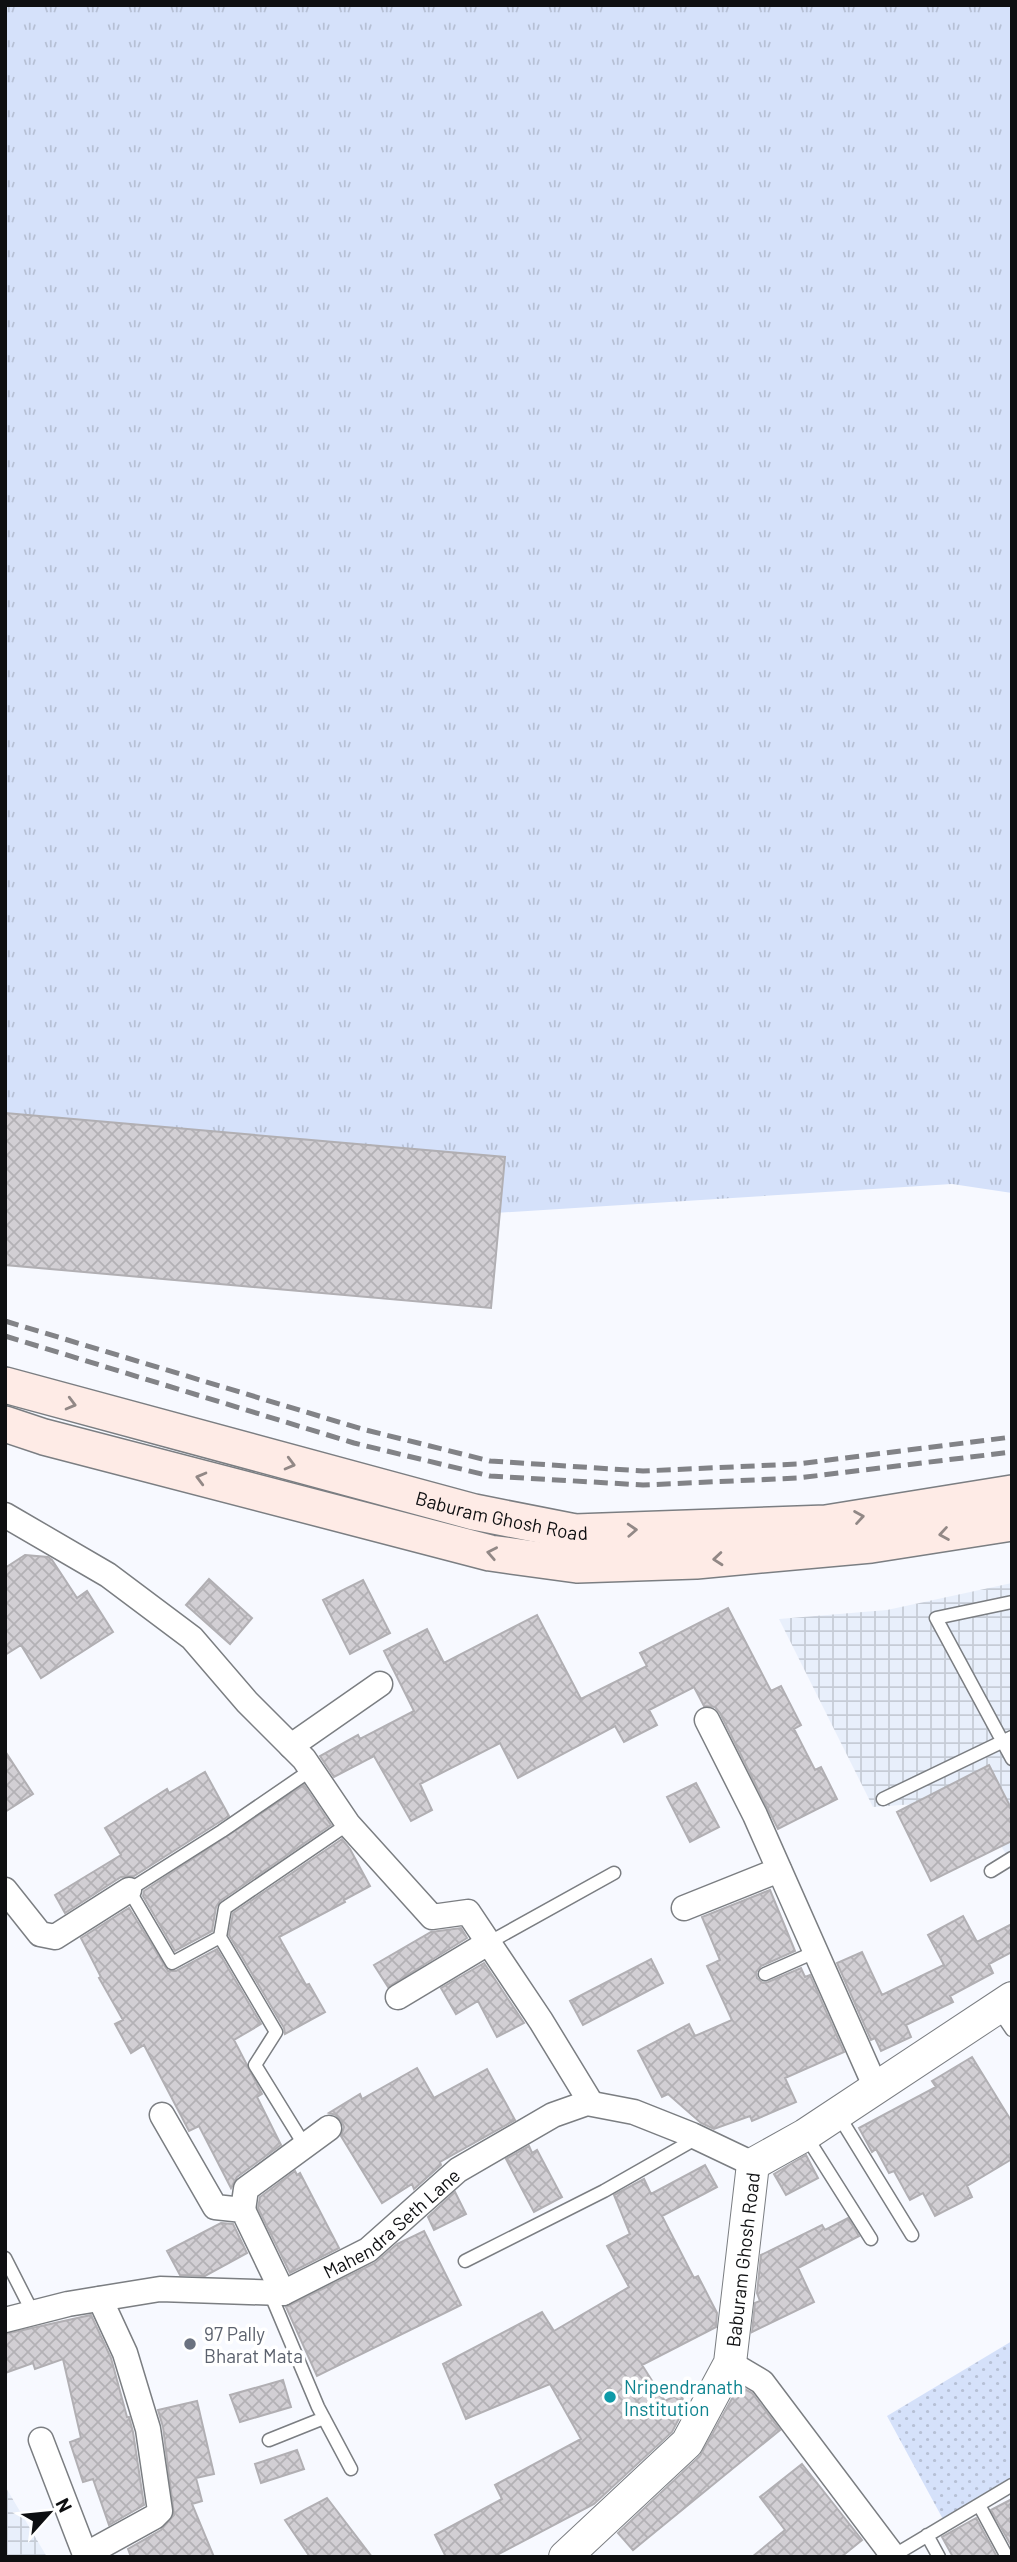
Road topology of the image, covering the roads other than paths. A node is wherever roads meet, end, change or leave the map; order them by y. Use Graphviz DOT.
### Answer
graph roads {
  1 [pos="5,1385"];
  2 [pos="5,1424"];
  3 [pos="1012,1493"];
  4 [pos="5,1515"];
  5 [pos="1012,1523"];
  6 [pos="1012,1602"];
  7 [pos="380,1684"];
  8 [pos="707,1720"];
  9 [pos="1007,1739"];
  10 [pos="291,1746"];
  11 [pos="1012,1759"];
  12 [pos="311,1770"];
  13 [pos="883,1799"];
  14 [pos="348,1824"];
  15 [pos="1012,1858"];
  16 [pos="779,1870"];
  17 [pos="991,1871"];
  18 [pos="614,1873"];
  19 [pos="5,1890"];
  20 [pos="129,1891"];
  21 [pos="684,1908"];
  22 [pos="220,1937"];
  23 [pos="488,1943"];
  24 [pos="815,1952"];
  25 [pos="765,1974"];
  26 [pos="398,1997"];
  27 [pos="1007,2012"];
  28 [pos="876,2088"];
  29 [pos="591,2104"];
  30 [pos="837,2113"];
  31 [pos="162,2115"];
  32 [pos="329,2128"];
  33 [pos="805,2135"];
  34 [pos="697,2138"];
  35 [pos="305,2146"];
  36 [pos="754,2164"];
  37 [pos="243,2210"];
  38 [pos="912,2235"];
  39 [pos="871,2239"];
  40 [pos="5,2258"];
  41 [pos="466,2261"];
  42 [pos="277,2293"];
  43 [pos="100,2299"];
  44 [pos="33,2313"];
  45 [pos="5,2320"];
  46 [pos="730,2363"];
  47 [pos="324,2418"];
  48 [pos="41,2440"];
  49 [pos="269,2440"];
  50 [pos="351,2469"];
  51 [pos="1012,2485"];
  52 [pos="979,2505"];
  53 [pos="927,2535"];
  54 [pos="85,2556"];
  55 [pos="894,2556"];
  56 [pos="565,2557"];
  57 [pos="939,2557"];
  58 [pos="1007,2557"];
  1 -- 3 [label="main road, Baburam Ghosh Road, one-way"];
  5 -- 2 [label="main road, Baburam Ghosh Road, one-way"];
  4 -- 10 [label="street"];
  6 -- 9 [label="lane"];
  7 -- 10 [label="street"];
  8 -- 16 [label="street"];
  9 -- 11 [label="lane"];
  9 -- 13 [label="lane"];
  10 -- 12 [label="street"];
  12 -- 14 [label="street"];
  12 -- 20 [label="lane"];
  14 -- 22 [label="lane"];
  14 -- 23 [label="street"];
  15 -- 17 [label="lane"];
  16 -- 21 [label="street"];
  16 -- 24 [label="street"];
  18 -- 23 [label="lane"];
  19 -- 20 [label="street"];
  20 -- 22 [label="lane"];
  22 -- 35 [label="lane"];
  23 -- 26 [label="street"];
  23 -- 29 [label="street"];
  24 -- 25 [label="lane"];
  24 -- 28 [label="street"];
  27 -- 28 [label="street, Baburam Ghosh Road"];
  28 -- 30 [label="street, Baburam Ghosh Road"];
  29 -- 34 [label="street, Mahendra Seth Lane"];
  29 -- 42 [label="street, Mahendra Seth Lane"];
  30 -- 33 [label="street, Baburam Ghosh Road"];
  30 -- 38 [label="lane"];
  31 -- 37 [label="street"];
  32 -- 35 [label="street"];
  33 -- 36 [label="street, Baburam Ghosh Road"];
  33 -- 39 [label="lane"];
  34 -- 36 [label="street, Mahendra Seth Lane"];
  34 -- 41 [label="lane"];
  35 -- 37 [label="street"];
  36 -- 46 [label="street, Baburam Ghosh Road"];
  37 -- 42 [label="street"];
  40 -- 44 [label="lane"];
  42 -- 43 [label="street, Mahendra Seth Lane"];
  42 -- 47 [label="lane"];
  43 -- 44 [label="street, Mahendra Seth Lane"];
  43 -- 54 [label="street"];
  44 -- 45 [label="street, Mahendra Seth Lane"];
  46 -- 55 [label="street"];
  46 -- 56 [label="street, Baburam Ghosh Road"];
  47 -- 49 [label="lane"];
  47 -- 50 [label="lane"];
  48 -- 54 [label="street"];
  51 -- 52 [label="lane"];
  52 -- 53 [label="lane"];
  52 -- 58 [label="lane"];
  53 -- 55 [label="lane"];
  53 -- 57 [label="lane"];
}
